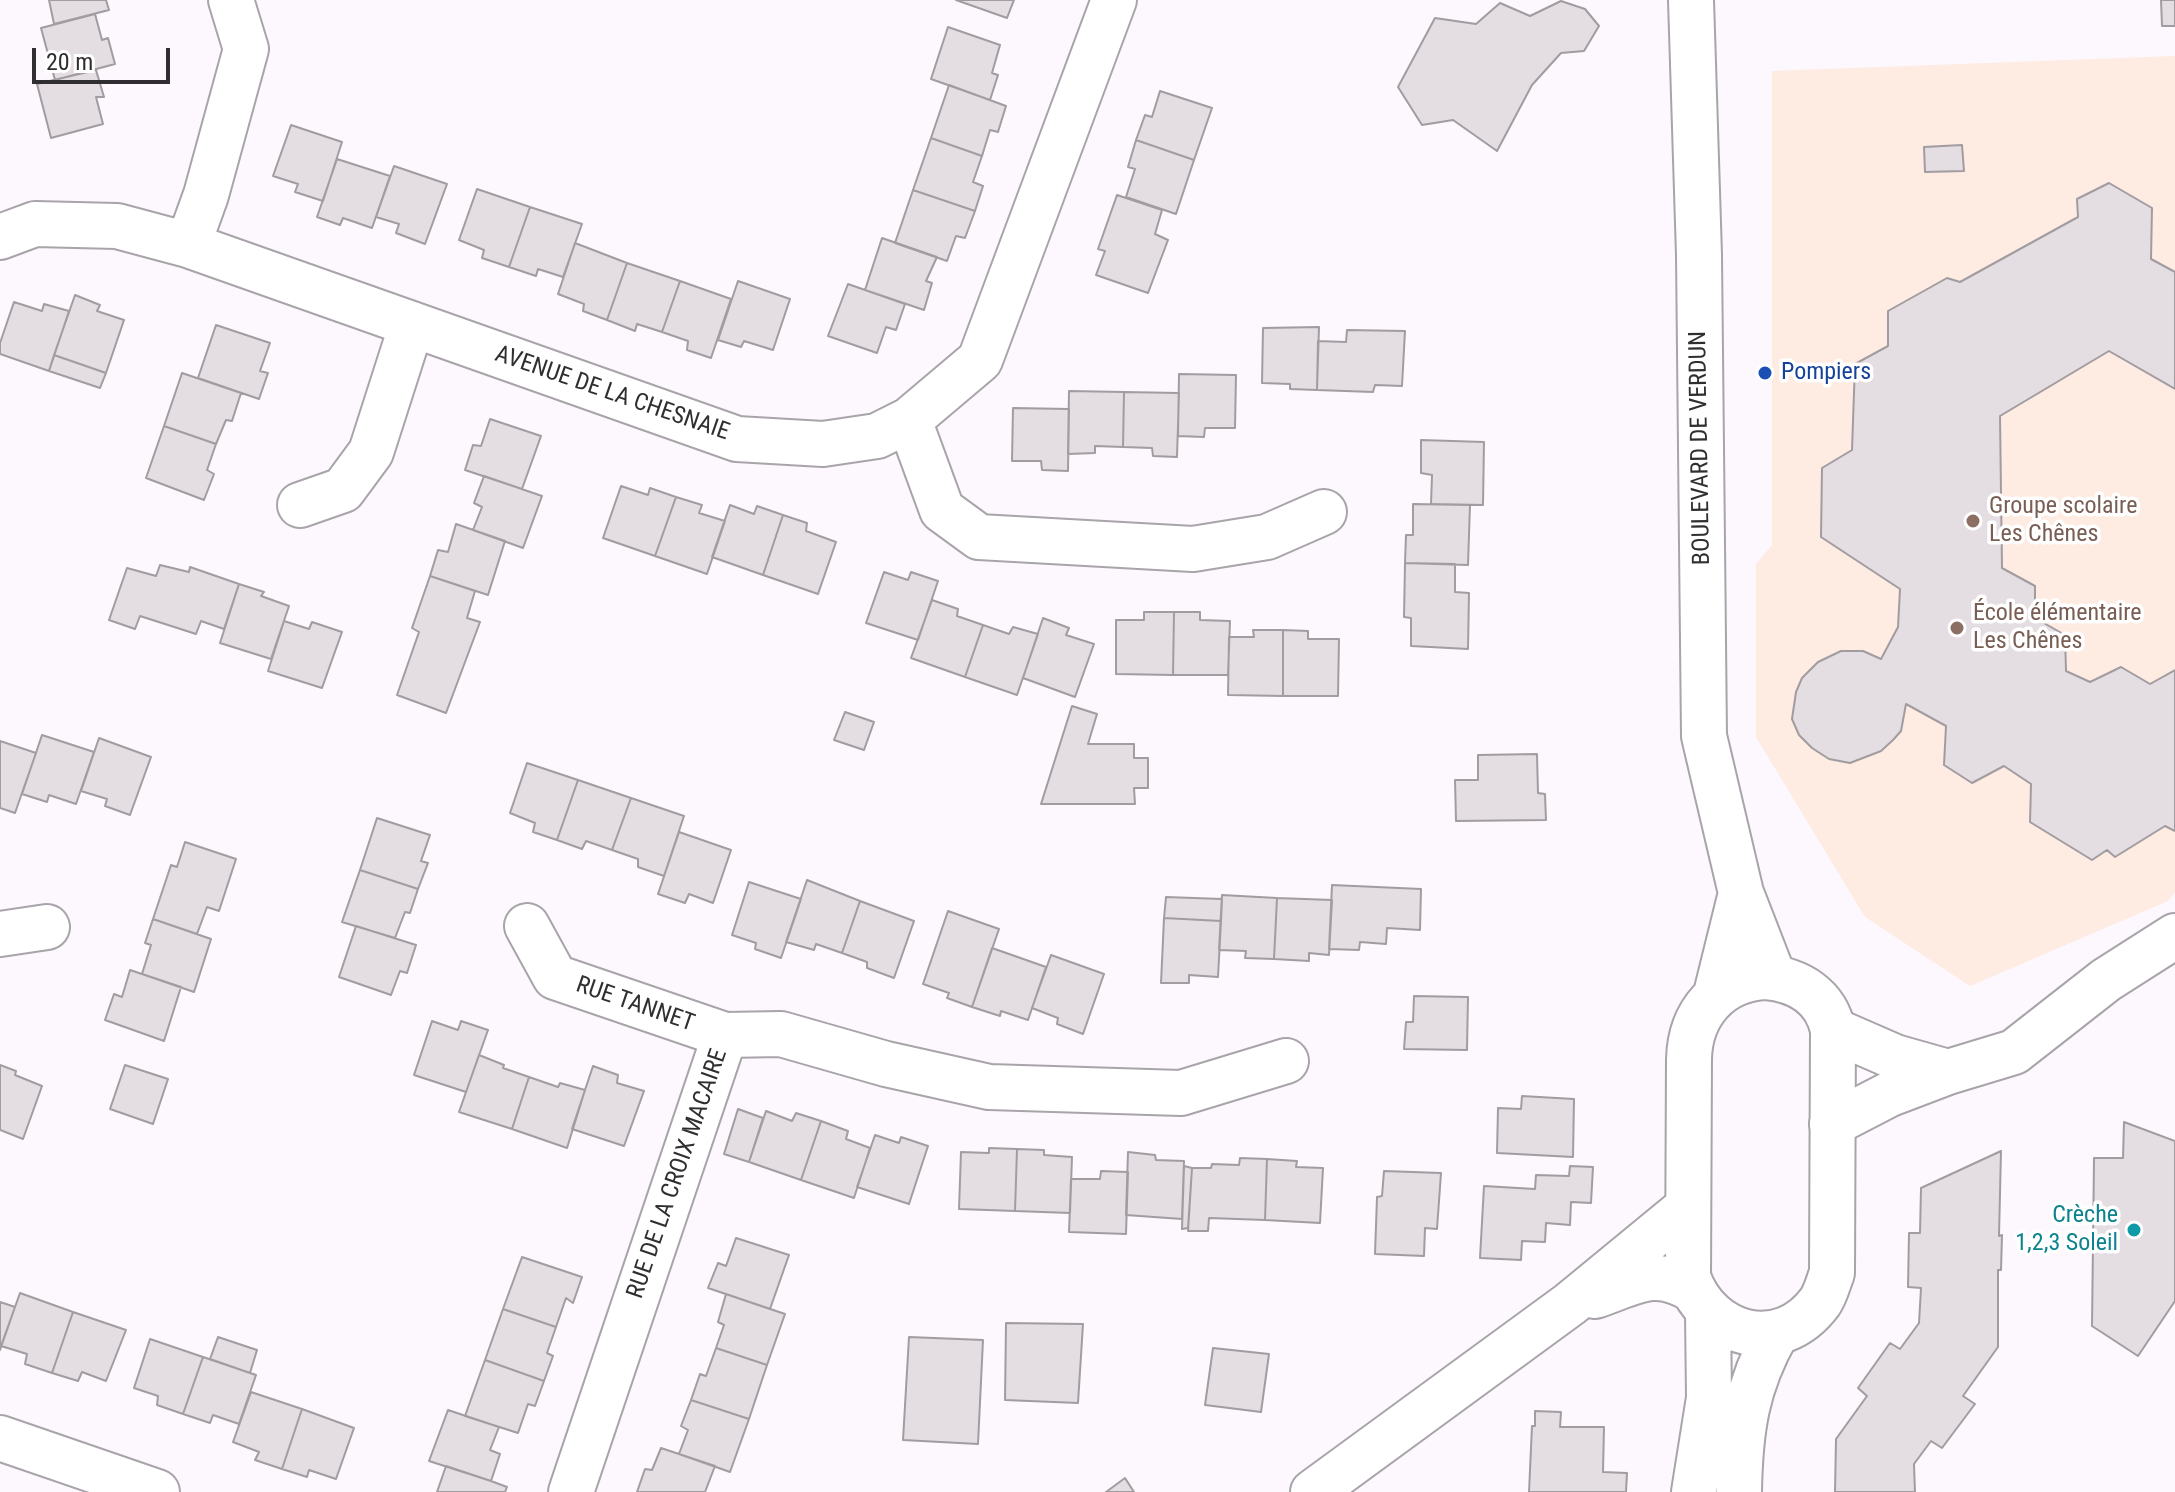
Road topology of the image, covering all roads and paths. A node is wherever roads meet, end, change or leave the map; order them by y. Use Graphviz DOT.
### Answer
graph roads {
  1 [pos="231,0"];
  2 [pos="1114,0"];
  3 [pos="1691,0"];
  4 [pos="0,237"];
  5 [pos="188,245"];
  6 [pos="412,324"];
  7 [pos="909,420"];
  8 [pos="300,505"];
  9 [pos="1324,512"];
  10 [pos="1741,893"];
  11 [pos="527,926"];
  12 [pos="47,927"];
  13 [pos="0,934"];
  14 [pos="2175,936"];
  15 [pos="1774,978"];
  16 [pos="1716,994"];
  17 [pos="1833,1030"];
  18 [pos="725,1035"];
  19 [pos="1286,1061"];
  20 [pos="1948,1072"];
  21 [pos="1832,1124"];
  22 [pos="1688,1207"];
  23 [pos="1700,1301"];
  24 [pos="1570,1304"];
  25 [pos="1777,1332"];
  26 [pos="0,1438"];
  27 [pos="157,1492"];
  28 [pos="571,1492"];
  29 [pos="1313,1492"];
  30 [pos="1694,1492"];
  31 [pos="1739,1492"];
  1 -- 5 [label="street"];
  2 -- 7 [label="street, AVENUE DE LA CHESNAIE"];
  3 -- 10 [label="street, BOULEVARD DE VERDUN"];
  4 -- 5 [label="street, AVENUE DE LA CHESNAIE"];
  5 -- 6 [label="street, AVENUE DE LA CHESNAIE"];
  6 -- 7 [label="street, AVENUE DE LA CHESNAIE"];
  6 -- 8 [label="street"];
  7 -- 9 [label="street"];
  10 -- 15 [label="street, BOULEVARD DE VERDUN"];
  10 -- 16 [label="street, BOULEVARD DE VERDUN"];
  11 -- 18 [label="street, RUE TANNET"];
  12 -- 13 [label="street"];
  14 -- 20 [label="street"];
  15 -- 16 [label="street"];
  15 -- 17 [label="street"];
  16 -- 22 [label="street, BOULEVARD DE VERDUN"];
  17 -- 20 [label="street"];
  17 -- 21 [label="street"];
  18 -- 19 [label="street, RUE DE LA CROIX MACAIRE"];
  18 -- 28 [label="street, RUE DE LA CROIX MACAIRE"];
  20 -- 21 [label="street"];
  21 -- 25 [label="street"];
  22 -- 23 [label="street, BOULEVARD DE VERDUN"];
  22 -- 24 [label="street"];
  23 -- 24 [label="street"];
  23 -- 25 [label="street"];
  23 -- 30 [label="street"];
  24 -- 29 [label="street"];
  25 -- 31 [label="street"];
  26 -- 27 [label="street"];
}
